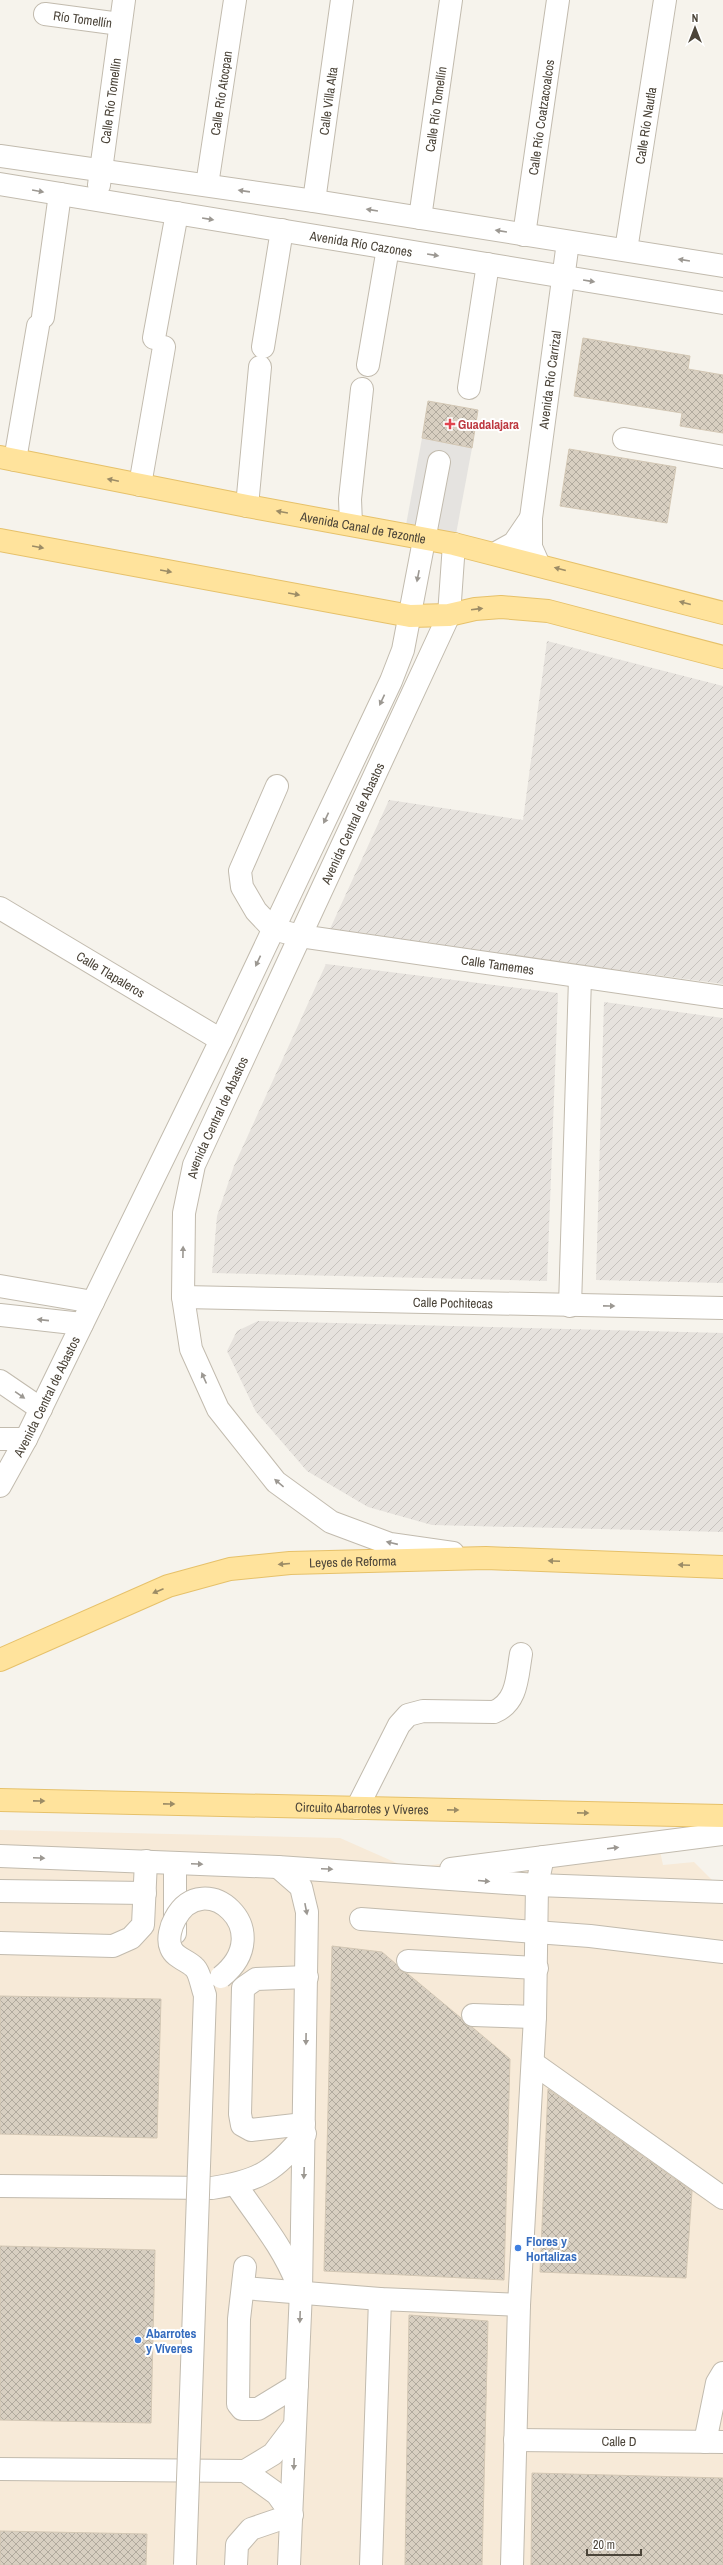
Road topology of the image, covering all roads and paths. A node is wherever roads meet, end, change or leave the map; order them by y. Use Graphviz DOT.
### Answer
graph roads {
  1 [pos="124,0"];
  2 [pos="235,0"];
  3 [pos="342,0"];
  4 [pos="451,0"];
  5 [pos="558,0"];
  6 [pos="665,0"];
  7 [pos="44,14"];
  8 [pos="120,24"];
  9 [pos="0,156"];
  10 [pos="101,170"];
  11 [pos="0,184"];
  12 [pos="207,186"];
  13 [pos="60,194"];
  14 [pos="97,201"];
  15 [pos="314,201"];
  16 [pos="176,214"];
  17 [pos="420,218"];
  18 [pos="282,230"];
  19 [pos="524,234"];
  20 [pos="568,242"];
  21 [pos="388,248"];
  22 [pos="626,250"];
  23 [pos="488,264"];
  24 [pos="723,266"];
  25 [pos="563,277"];
  26 [pos="723,303"];
  27 [pos="368,365"];
  28 [pos="469,388"];
  29 [pos="362,389"];
  30 [pos="624,439"];
  31 [pos="7,458"];
  32 [pos="723,458"];
  33 [pos="439,462"];
  34 [pos="140,485"];
  35 [pos="247,506"];
  36 [pos="531,518"];
  37 [pos="351,524"];
  38 [pos="425,538"];
  39 [pos="0,540"];
  40 [pos="454,544"];
  41 [pos="496,553"];
  42 [pos="538,563"];
  43 [pos="723,613"];
  44 [pos="449,615"];
  45 [pos="410,616"];
  46 [pos="723,657"];
  47 [pos="277,786"];
  48 [pos="0,908"];
  49 [pos="273,929"];
  50 [pos="300,936"];
  51 [pos="580,978"];
  52 [pos="723,997"];
  53 [pos="221,1040"];
  54 [pos="0,1286"];
  55 [pos="182,1297"];
  56 [pos="93,1302"];
  57 [pos="570,1306"];
  58 [pos="723,1308"];
  59 [pos="0,1315"];
  60 [pos="82,1324"];
  61 [pos="0,1380"];
  62 [pos="41,1409"];
  63 [pos="0,1439"];
  64 [pos="26,1439"];
  65 [pos="0,1486"];
  66 [pos="486,1558"];
  67 [pos="723,1567"];
  68 [pos="521,1654"];
  69 [pos="0,1660"];
  70 [pos="5,1797"];
  71 [pos="357,1808"];
  72 [pos="723,1816"];
  73 [pos="723,1834"];
  74 [pos="0,1856"];
  75 [pos="543,1857"];
  76 [pos="146,1861"];
  77 [pos="174,1863"];
  78 [pos="278,1867"];
  79 [pos="408,1874"];
  80 [pos="537,1885"];
  81 [pos="0,1891"];
  82 [pos="723,1892"];
  83 [pos="144,1893"];
  84 [pos="361,1919"];
  85 [pos="536,1931"];
  86 [pos="0,1943"];
  87 [pos="723,1952"];
  88 [pos="408,1961"];
  89 [pos="537,1968"];
  90 [pos="307,1977"];
  91 [pos="473,2015"];
  92 [pos="535,2017"];
  93 [pos="533,2063"];
  94 [pos="305,2129"];
  95 [pos="236,2185"];
  96 [pos="0,2186"];
  97 [pos="723,2198"];
  98 [pos="245,2267"];
  99 [pos="242,2288"];
  100 [pos="301,2291"];
  101 [pos="380,2299"];
  102 [pos="519,2305"];
  103 [pos="723,2373"];
  104 [pos="297,2385"];
  105 [pos="295,2425"];
  106 [pos="515,2440"];
  107 [pos="714,2442"];
  108 [pos="0,2469"];
  109 [pos="245,2471"];
  110 [pos="292,2515"];
  111 [pos="185,2565"];
  112 [pos="236,2565"];
  113 [pos="289,2565"];
  114 [pos="371,2565"];
  115 [pos="512,2565"];
  1 -- 8 [label="street, Calle Río Tomellín"];
  2 -- 12 [label="street, Calle Río Atocpan"];
  3 -- 15 [label="street, Calle Villa Alta"];
  4 -- 17 [label="street, Calle Río Tomellín"];
  5 -- 19 [label="street, Calle Río Coatzacoalcos"];
  6 -- 22 [label="street, Calle Río Nautla"];
  7 -- 8 [label="street, Río Tomellín"];
  8 -- 10 [label="street, Calle Río Tomellín"];
  9 -- 10 [label="street"];
  10 -- 12 [label="street"];
  10 -- 14 [label="street, Calle Río Tomellín"];
  11 -- 13 [label="street, Avenida Río Cazones, one-way"];
  15 -- 12 [label="street, one-way"];
  13 -- 14 [label="street, Avenida Río Cazones"];
  13 -- 31 [label="street"];
  14 -- 16 [label="street, Avenida Río Cazones"];
  17 -- 15 [label="street, one-way"];
  16 -- 18 [label="street, Avenida Río Cazones, one-way"];
  16 -- 34 [label="street"];
  19 -- 17 [label="street, one-way"];
  18 -- 21 [label="street, Avenida Río Cazones"];
  18 -- 35 [label="street"];
  19 -- 20 [label="street"];
  20 -- 22 [label="street"];
  20 -- 25 [label="street, Avenida Río Carrizal"];
  21 -- 23 [label="street, Avenida Río Cazones, one-way"];
  21 -- 27 [label="street"];
  24 -- 22 [label="street, one-way"];
  23 -- 25 [label="street, Avenida Río Cazones"];
  23 -- 28 [label="street"];
  25 -- 26 [label="street, Avenida Río Cazones, one-way"];
  25 -- 36 [label="street, Avenida Río Carrizal"];
  29 -- 37 [label="street"];
  30 -- 32 [label="street"];
  34 -- 31 [label="main road, Avenida Canal de Tezontle, one-way"];
  33 -- 38 [label="street, Avenida Central de Abastos"];
  34 -- 35 [label="main road, Avenida Canal de Tezontle"];
  37 -- 35 [label="main road, Avenida Canal de Tezontle, one-way"];
  36 -- 41 [label="street, Avenida Río Carrizal"];
  36 -- 42 [label="street, Avenida Río Carrizal"];
  37 -- 38 [label="main road, Avenida Canal de Tezontle"];
  38 -- 40 [label="main road, Avenida Canal de Tezontle"];
  38 -- 45 [label="street, Avenida Central de Abastos, one-way"];
  39 -- 45 [label="main road, one-way"];
  40 -- 41 [label="main road, Avenida Canal de Tezontle"];
  40 -- 44 [label="street, Avenida Central de Abastos"];
  41 -- 42 [label="main road, Avenida Canal de Tezontle"];
  43 -- 42 [label="main road, Avenida Canal de Tezontle, one-way"];
  44 -- 45 [label="main road"];
  44 -- 46 [label="main road, one-way"];
  44 -- 50 [label="street, Avenida Central de Abastos"];
  45 -- 49 [label="street, Avenida Central de Abastos, one-way"];
  47 -- 49 [label="street"];
  48 -- 53 [label="street, Calle Tlapaleros"];
  49 -- 50 [label="street, Calle Tamemes"];
  49 -- 53 [label="street, Avenida Central de Abastos, one-way"];
  50 -- 51 [label="street, Calle Tamemes"];
  55 -- 50 [label="street, Avenida Central de Abastos, one-way"];
  51 -- 52 [label="street, Calle Tamemes"];
  51 -- 57 [label="street"];
  53 -- 56 [label="street, Avenida Central de Abastos"];
  54 -- 56 [label="street"];
  55 -- 57 [label="street, Calle Pochitecas"];
  66 -- 55 [label="street, Avenida Central de Abastos, one-way"];
  56 -- 60 [label="street, Avenida Central de Abastos"];
  57 -- 58 [label="street, Calle Pochitecas, one-way"];
  60 -- 59 [label="street, one-way"];
  60 -- 62 [label="street, Avenida Central de Abastos"];
  61 -- 62 [label="street, one-way"];
  62 -- 64 [label="street, Avenida Central de Abastos"];
  63 -- 64 [label="street"];
  64 -- 65 [label="street, Avenida Central de Abastos"];
  67 -- 66 [label="main road, Leyes de Reforma, one-way"];
  66 -- 69 [label="main road, Leyes de Reforma, one-way"];
  68 -- 71 [label="street"];
  70 -- 71 [label="main road, Circuito Abarrotes y Víveres, one-way"];
  71 -- 72 [label="main road, Circuito Abarrotes y Víveres, one-way"];
  75 -- 73 [label="street, one-way"];
  74 -- 76 [label="street, one-way"];
  75 -- 79 [label="street"];
  75 -- 80 [label="street"];
  76 -- 77 [label="street"];
  76 -- 83 [label="street"];
  77 -- 78 [label="street, one-way"];
  77 -- 111 [label="street, bridge"];
  78 -- 79 [label="street, one-way"];
  78 -- 90 [label="street, one-way"];
  79 -- 80 [label="street, one-way"];
  80 -- 82 [label="street"];
  80 -- 85 [label="street"];
  81 -- 83 [label="street"];
  83 -- 86 [label="street"];
  84 -- 85 [label="street"];
  85 -- 87 [label="street"];
  85 -- 89 [label="street"];
  88 -- 89 [label="street"];
  89 -- 92 [label="street"];
  90 -- 94 [label="street, one-way"];
  90 -- 94 [label="street"];
  91 -- 92 [label="street"];
  92 -- 93 [label="street"];
  93 -- 97 [label="street"];
  93 -- 102 [label="street"];
  94 -- 95 [label="street"];
  94 -- 100 [label="street, one-way"];
  95 -- 96 [label="street"];
  95 -- 100 [label="street"];
  98 -- 99 [label="street"];
  99 -- 100 [label="street"];
  99 -- 104 [label="street"];
  100 -- 101 [label="street"];
  100 -- 104 [label="street, one-way"];
  101 -- 102 [label="street"];
  101 -- 114 [label="street"];
  102 -- 106 [label="street"];
  103 -- 107 [label="street"];
  104 -- 105 [label="street"];
  105 -- 109 [label="street"];
  105 -- 110 [label="street, one-way"];
  106 -- 107 [label="street, Calle D"];
  106 -- 115 [label="street"];
  108 -- 109 [label="street"];
  109 -- 110 [label="street"];
  110 -- 112 [label="street"];
  110 -- 113 [label="street"];
}
